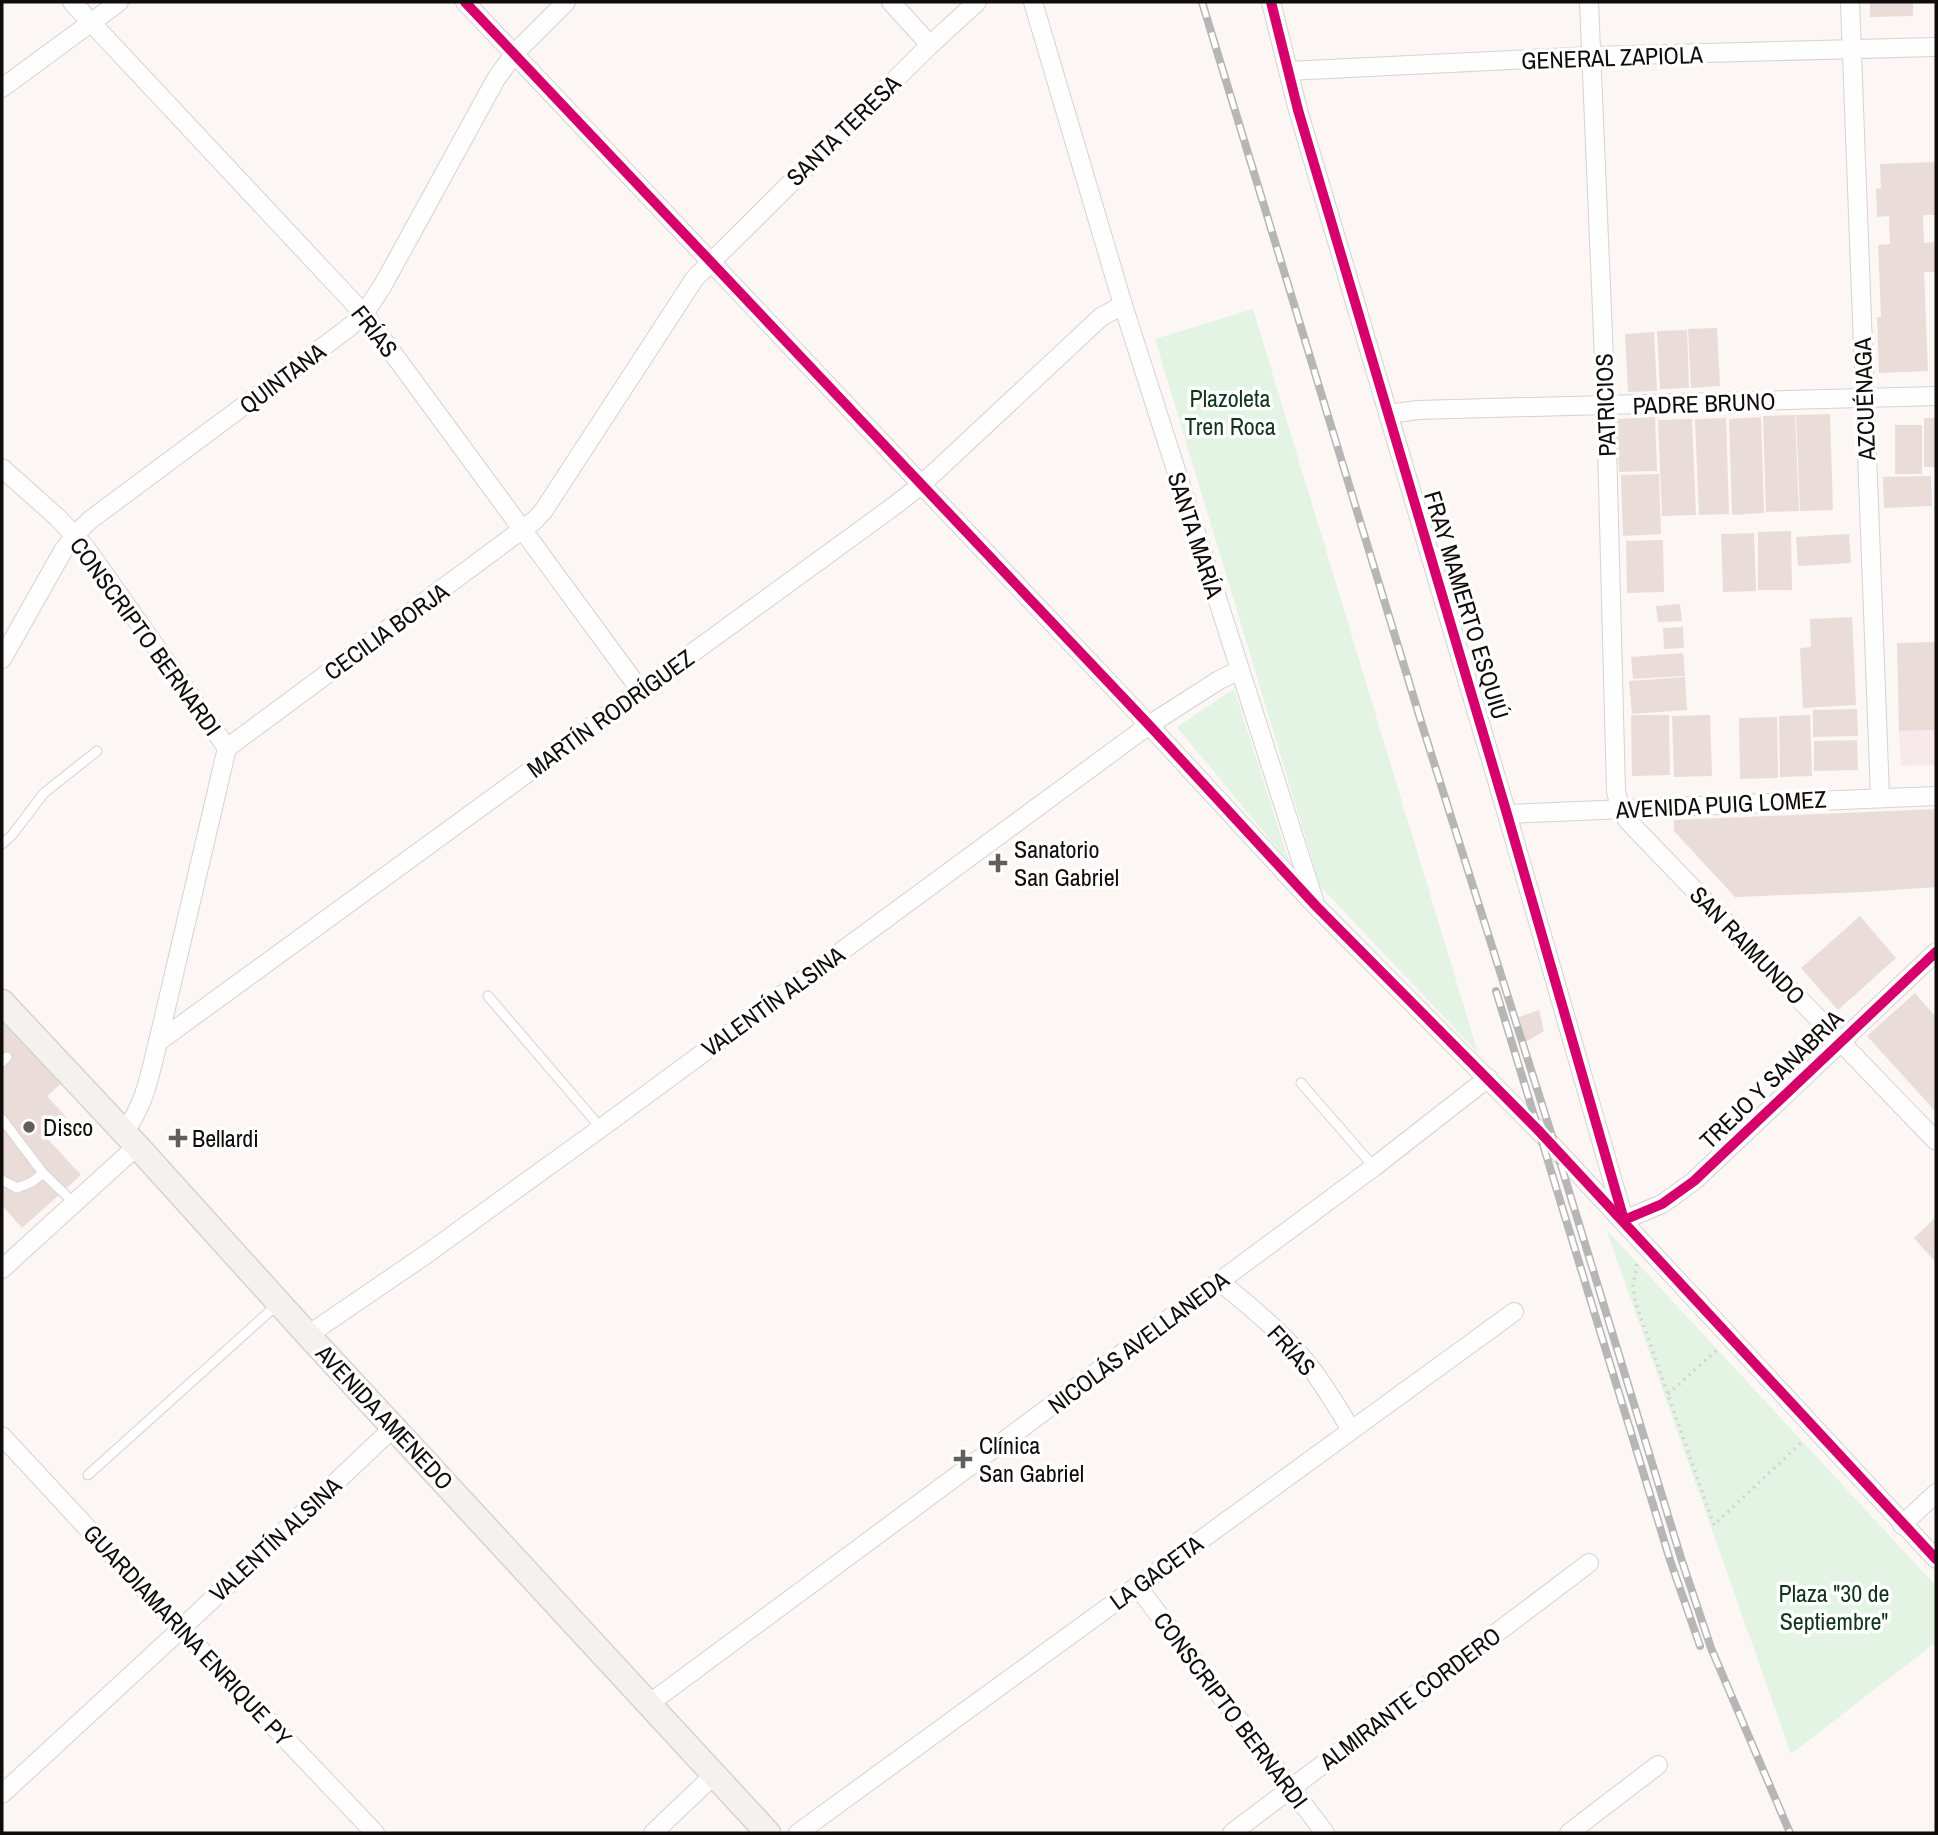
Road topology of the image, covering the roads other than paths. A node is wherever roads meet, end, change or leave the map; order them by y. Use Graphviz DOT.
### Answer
graph roads {
  1 [pos="72,2"];
  2 [pos="119,2"];
  3 [pos="465,2"];
  4 [pos="566,2"];
  5 [pos="891,2"];
  6 [pos="977,2"];
  7 [pos="1033,2"];
  8 [pos="1271,2"];
  9 [pos="1589,2"];
  10 [pos="1850,2"];
  11 [pos="90,22"];
  12 [pos="930,45"];
  13 [pos="1936,47"];
  14 [pos="1851,50"];
  15 [pos="514,54"];
  16 [pos="1591,57"];
  17 [pos="1288,71"];
  18 [pos="2,88"];
  19 [pos="711,260"];
  20 [pos="1123,304"];
  21 [pos="364,314"];
  22 [pos="1936,396"];
  23 [pos="1863,398"];
  24 [pos="1606,406"];
  25 [pos="1388,414"];
  26 [pos="2,468"];
  27 [pos="920,485"];
  28 [pos="524,529"];
  29 [pos="75,535"];
  30 [pos="2,659"];
  31 [pos="1240,670"];
  32 [pos="641,691"];
  33 [pos="1149,726"];
  34 [pos="227,748"];
  35 [pos="97,751"];
  36 [pos="1936,796"];
  37 [pos="1880,797"];
  38 [pos="1620,808"];
  39 [pos="1507,814"];
  40 [pos="2,844"];
  41 [pos="1316,906"];
  42 [pos="1936,952"];
  43 [pos="488,996"];
  44 [pos="2,1002"];
  45 [pos="1840,1041"];
  46 [pos="158,1042"];
  47 [pos="1488,1078"];
  48 [pos="1301,1083"];
  49 [pos="2,1119"];
  50 [pos="601,1128"];
  51 [pos="130,1139"];
  52 [pos="1936,1141"];
  53 [pos="1374,1167"];
  54 [pos="43,1173"];
  55 [pos="2,1180"];
  56 [pos="74,1203"];
  57 [pos="1623,1220"];
  58 [pos="2,1269"];
  59 [pos="1219,1281"];
  60 [pos="279,1302"];
  61 [pos="1514,1312"];
  62 [pos="308,1335"];
  63 [pos="394,1427"];
  64 [pos="1351,1430"];
  65 [pos="2,1436"];
  66 [pos="88,1475"];
  67 [pos="1936,1493"];
  68 [pos="1902,1525"];
  69 [pos="1936,1559"];
  70 [pos="1589,1563"];
  71 [pos="1137,1586"];
  72 [pos="181,1629"];
  73 [pos="650,1703"];
  74 [pos="1658,1765"];
  75 [pos="715,1774"];
  76 [pos="1290,1788"];
  77 [pos="2,1794"];
  78 [pos="375,1833"];
  79 [pos="653,1833"];
  80 [pos="768,1833"];
  81 [pos="797,1833"];
  82 [pos="1232,1833"];
  83 [pos="1325,1833"];
  84 [pos="1569,1833"];
  1 -- 11 [label="street, FRÍAS"];
  2 -- 11 [label="street"];
  3 -- 15 [label="street"];
  4 -- 15 [label="street, QUINTANA"];
  5 -- 12 [label="street"];
  6 -- 12 [label="street, SANTA TERESA"];
  7 -- 20 [label="street, SANTA MARÍA"];
  8 -- 17 [label="street, FRAY MAMERTO ESQUIÚ"];
  9 -- 16 [label="street, PATRICIOS"];
  10 -- 14 [label="street, AZCUÉNAGA"];
  11 -- 18 [label="street"];
  11 -- 21 [label="street, FRÍAS"];
  12 -- 19 [label="street, SANTA TERESA"];
  13 -- 14 [label="street, GENERAL ZAPIOLA"];
  14 -- 16 [label="street, GENERAL ZAPIOLA"];
  14 -- 23 [label="street, AZCUÉNAGA"];
  15 -- 19 [label="street"];
  15 -- 21 [label="street, QUINTANA"];
  16 -- 17 [label="street, GENERAL ZAPIOLA"];
  16 -- 24 [label="street, PATRICIOS"];
  17 -- 25 [label="street, FRAY MAMERTO ESQUIÚ"];
  19 -- 27 [label="street"];
  19 -- 28 [label="street, CECILIA BORJA"];
  20 -- 27 [label="street, MARTÍN RODRÍGUEZ"];
  20 -- 31 [label="street, SANTA MARÍA"];
  21 -- 28 [label="street, FRÍAS"];
  21 -- 29 [label="street, QUINTANA"];
  22 -- 23 [label="street, PADRE BRUNO"];
  23 -- 24 [label="street, PADRE BRUNO"];
  23 -- 37 [label="street, AZCUÉNAGA"];
  24 -- 25 [label="street, PADRE BRUNO"];
  24 -- 38 [label="street, PATRICIOS"];
  25 -- 39 [label="street, FRAY MAMERTO ESQUIÚ"];
  26 -- 29 [label="street, CONSCRIPTO BERNARDI"];
  27 -- 32 [label="street, MARTÍN RODRÍGUEZ"];
  27 -- 33 [label="street"];
  28 -- 32 [label="street, FRÍAS"];
  28 -- 34 [label="street, CECILIA BORJA"];
  29 -- 30 [label="street, QUINTANA"];
  29 -- 34 [label="street, CONSCRIPTO BERNARDI"];
  31 -- 33 [label="street, VALENTÍN ALSINA"];
  31 -- 41 [label="street, SANTA MARÍA"];
  32 -- 46 [label="street, MARTÍN RODRÍGUEZ"];
  33 -- 41 [label="street"];
  33 -- 50 [label="street, VALENTÍN ALSINA"];
  34 -- 46 [label="street"];
  35 -- 40 [label="lane"];
  36 -- 37 [label="street, AVENIDA PUIG LOMEZ"];
  37 -- 38 [label="street, AVENIDA PUIG LOMEZ"];
  38 -- 39 [label="street, AVENIDA PUIG LOMEZ"];
  38 -- 45 [label="street, SAN RAIMUNDO"];
  39 -- 57 [label="street, FRAY MAMERTO ESQUIÚ"];
  41 -- 47 [label="street"];
  42 -- 45 [label="street, TREJO Y SANABRIA"];
  43 -- 50 [label="lane"];
  44 -- 51 [label="street, AVENIDA AMENEDO"];
  45 -- 52 [label="street, SAN RAIMUNDO"];
  45 -- 57 [label="street, TREJO Y SANABRIA"];
  46 -- 51 [label="street"];
  47 -- 53 [label="street, NICOLÁS AVELLANEDA"];
  47 -- 57 [label="street"];
  48 -- 53 [label="lane"];
  49 -- 54 [label="lane"];
  50 -- 62 [label="street, VALENTÍN ALSINA"];
  51 -- 56 [label="street"];
  51 -- 60 [label="street, AVENIDA AMENEDO"];
  53 -- 59 [label="street, NICOLÁS AVELLANEDA"];
  54 -- 55 [label="lane"];
  54 -- 56 [label="lane"];
  56 -- 58 [label="street"];
  57 -- 68 [label="street"];
  59 -- 64 [label="street, FRÍAS"];
  59 -- 73 [label="street, NICOLÁS AVELLANEDA"];
  60 -- 62 [label="street, AVENIDA AMENEDO"];
  60 -- 66 [label="lane"];
  61 -- 64 [label="street, LA GACETA"];
  62 -- 63 [label="street, AVENIDA AMENEDO"];
  63 -- 72 [label="street, VALENTÍN ALSINA"];
  63 -- 73 [label="street, AVENIDA AMENEDO"];
  64 -- 71 [label="street, LA GACETA"];
  65 -- 72 [label="street, GUARDIAMARINA ENRIQUE PY"];
  67 -- 68 [label="street"];
  68 -- 69 [label="street"];
  70 -- 76 [label="street, ALMIRANTE CORDERO"];
  71 -- 76 [label="street, CONSCRIPTO BERNARDI"];
  71 -- 81 [label="street, LA GACETA"];
  72 -- 77 [label="street, VALENTÍN ALSINA"];
  72 -- 78 [label="street, GUARDIAMARINA ENRIQUE PY"];
  73 -- 75 [label="street, AVENIDA AMENEDO"];
  74 -- 84 [label="street"];
  75 -- 79 [label="street"];
  75 -- 80 [label="street, AVENIDA AMENEDO"];
  76 -- 82 [label="street, ALMIRANTE CORDERO"];
  76 -- 83 [label="street, CONSCRIPTO BERNARDI"];
}
